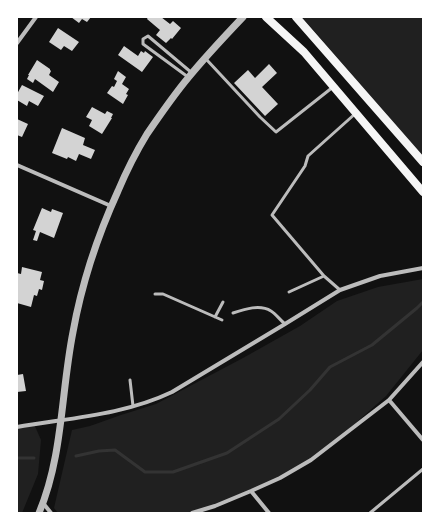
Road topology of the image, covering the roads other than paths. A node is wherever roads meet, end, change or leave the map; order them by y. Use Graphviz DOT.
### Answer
graph roads {
  1 [pos="36,17"];
  2 [pos="242,17"];
  3 [pos="266,17"];
  4 [pos="296,17"];
  5 [pos="17,43"];
  6 [pos="205,58"];
  7 [pos="190,75"];
  8 [pos="333,87"];
  9 [pos="356,113"];
  10 [pos="423,162"];
  11 [pos="17,165"];
  12 [pos="423,192"];
  13 [pos="111,206"];
  14 [pos="423,268"];
  15 [pos="324,276"];
  16 [pos="340,290"];
  17 [pos="289,292"];
  18 [pos="156,294"];
  19 [pos="222,302"];
  20 [pos="234,313"];
  21 [pos="215,317"];
  22 [pos="222,320"];
  23 [pos="285,324"];
  24 [pos="423,362"];
  25 [pos="130,380"];
  26 [pos="389,400"];
  27 [pos="133,406"];
  28 [pos="61,420"];
  29 [pos="17,427"];
  30 [pos="423,440"];
  31 [pos="423,469"];
  32 [pos="251,491"];
  33 [pos="43,503"];
  34 [pos="39,513"];
  35 [pos="51,513"];
  36 [pos="192,513"];
  37 [pos="269,513"];
  38 [pos="370,513"];
  1 -- 5 [label="street"];
  2 -- 6 [label="street"];
  3 -- 8 [label="main road"];
  4 -- 10 [label="main road"];
  6 -- 7 [label="street"];
  6 -- 8 [label="lane"];
  7 -- 7 [label="lane"];
  7 -- 13 [label="street"];
  8 -- 9 [label="main road"];
  9 -- 12 [label="main road"];
  9 -- 15 [label="lane"];
  11 -- 13 [label="street"];
  13 -- 28 [label="street"];
  14 -- 16 [label="street"];
  15 -- 16 [label="lane"];
  15 -- 17 [label="lane"];
  16 -- 23 [label="street"];
  18 -- 21 [label="lane"];
  19 -- 21 [label="lane"];
  20 -- 23 [label="lane"];
  21 -- 22 [label="lane"];
  23 -- 27 [label="street"];
  24 -- 26 [label="street"];
  25 -- 27 [label="lane"];
  26 -- 30 [label="street"];
  26 -- 32 [label="street"];
  27 -- 28 [label="street"];
  28 -- 29 [label="street"];
  28 -- 33 [label="street"];
  31 -- 38 [label="lane"];
  32 -- 36 [label="street"];
  32 -- 37 [label="street"];
  33 -- 34 [label="street"];
  33 -- 35 [label="street"];
}
